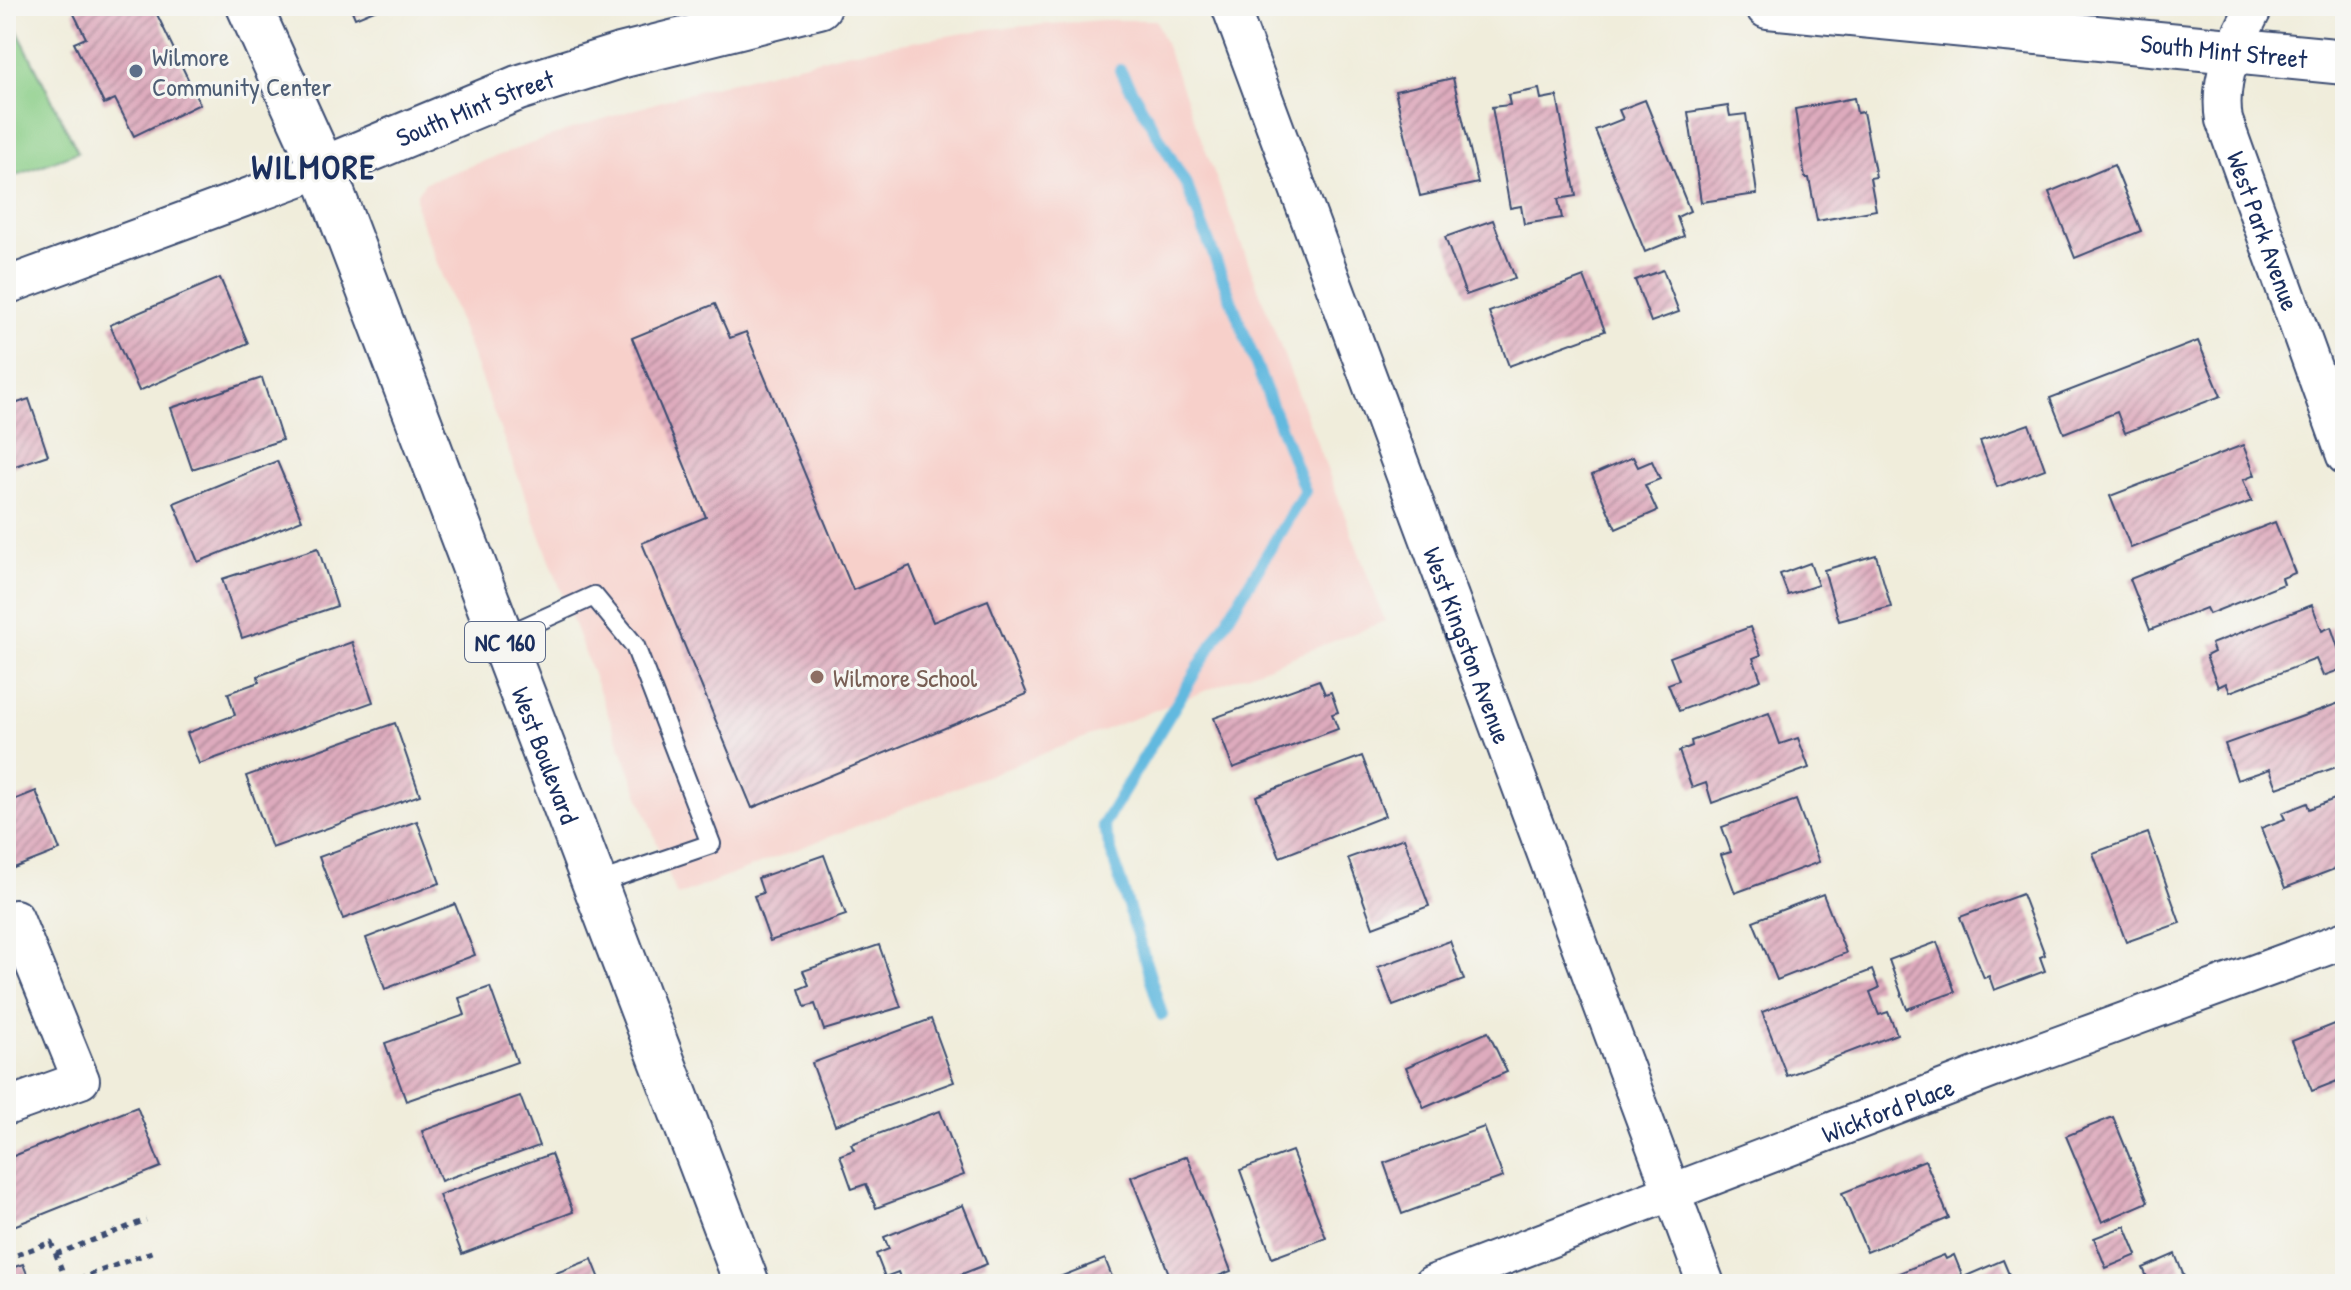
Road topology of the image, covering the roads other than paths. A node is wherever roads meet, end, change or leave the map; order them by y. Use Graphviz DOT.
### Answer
graph roads {
  1 [pos="249,6"];
  2 [pos="819,6"];
  3 [pos="1230,6"];
  4 [pos="1768,6"];
  5 [pos="2255,6"];
  6 [pos="2030,19"];
  7 [pos="2232,51"];
  8 [pos="2345,62"];
  9 [pos="323,169"];
  10 [pos="6,286"];
  11 [pos="2345,456"];
  12 [pos="503,637"];
  13 [pos="597,883"];
  14 [pos="6,922"];
  15 [pos="2345,940"];
  16 [pos="6,1107"];
  17 [pos="1671,1191"];
  18 [pos="747,1284"];
  19 [pos="1432,1284"];
  20 [pos="1706,1284"];
  1 -- 9 [label="main road, West Boulevard / NC 160"];
  2 -- 9 [label="main road, South Mint Street"];
  3 -- 17 [label="street, West Kingston Avenue"];
  4 -- 6 [label="main road, South Mint Street"];
  5 -- 7 [label="street, West Park Avenue"];
  6 -- 7 [label="main road, South Mint Street"];
  7 -- 8 [label="main road, South Mint Street"];
  7 -- 11 [label="street, West Park Avenue"];
  9 -- 10 [label="street, South Mint Street"];
  9 -- 12 [label="main road, West Boulevard / NC 160"];
  12 -- 13 [label="main road, West Boulevard / NC 160"];
  12 -- 13 [label="lane"];
  13 -- 18 [label="main road, West Boulevard / NC 160"];
  14 -- 16 [label="street"];
  15 -- 17 [label="street, Wickford Place"];
  17 -- 19 [label="street, Wickford Place"];
  17 -- 20 [label="street, West Kingston Avenue"];
}
